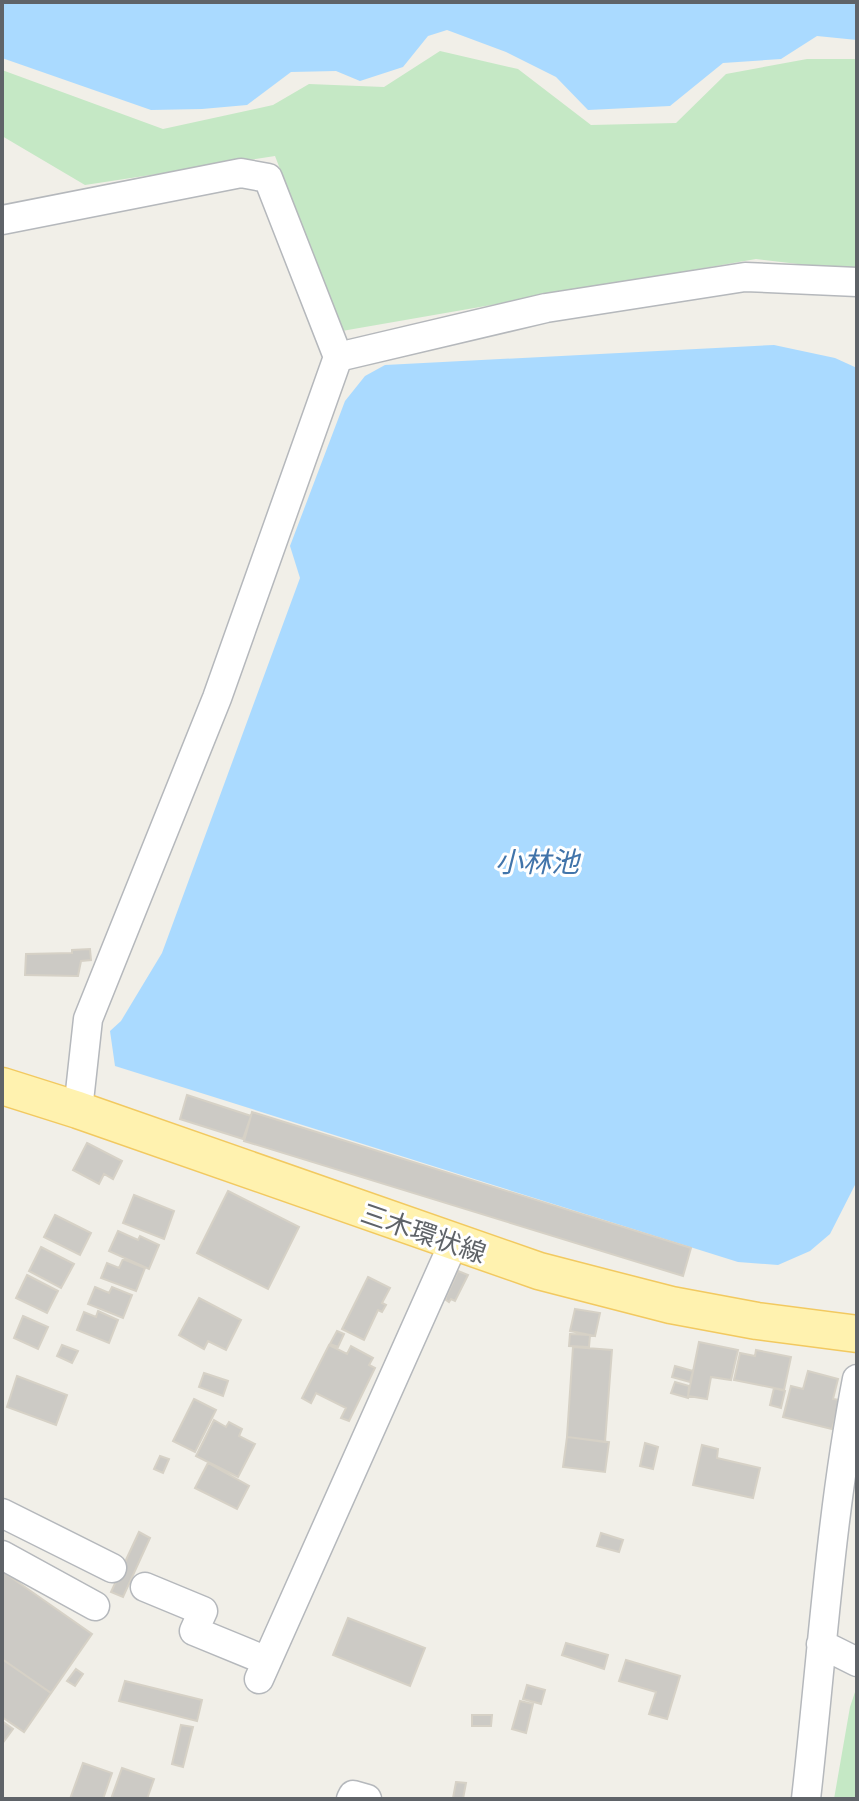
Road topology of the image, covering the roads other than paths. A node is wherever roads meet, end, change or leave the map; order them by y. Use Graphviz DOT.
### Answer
graph roads {
  1 [pos="2,220"];
  2 [pos="857,282"];
  3 [pos="338,357"];
  4 [pos="2,1086"];
  5 [pos="78,1110"];
  6 [pos="454,1242"];
  7 [pos="857,1334"];
  8 [pos="857,1379"];
  9 [pos="2,1513"];
  10 [pos="2,1555"];
  11 [pos="112,1568"];
  12 [pos="145,1587"];
  13 [pos="95,1606"];
  14 [pos="821,1644"];
  15 [pos="857,1662"];
  16 [pos="351,1799"];
  17 [pos="367,1799"];
  18 [pos="806,1799"];
  1 -- 3 [label="street"];
  2 -- 3 [label="street"];
  3 -- 5 [label="street"];
  4 -- 5 [label="main road, 三木環状線"];
  5 -- 6 [label="main road, 三木環状線"];
  6 -- 7 [label="main road, 三木環状線"];
  6 -- 12 [label="street"];
  8 -- 14 [label="street"];
  9 -- 11 [label="street"];
  10 -- 13 [label="street"];
  14 -- 15 [label="street"];
  14 -- 18 [label="street"];
  16 -- 17 [label="street"];
}
